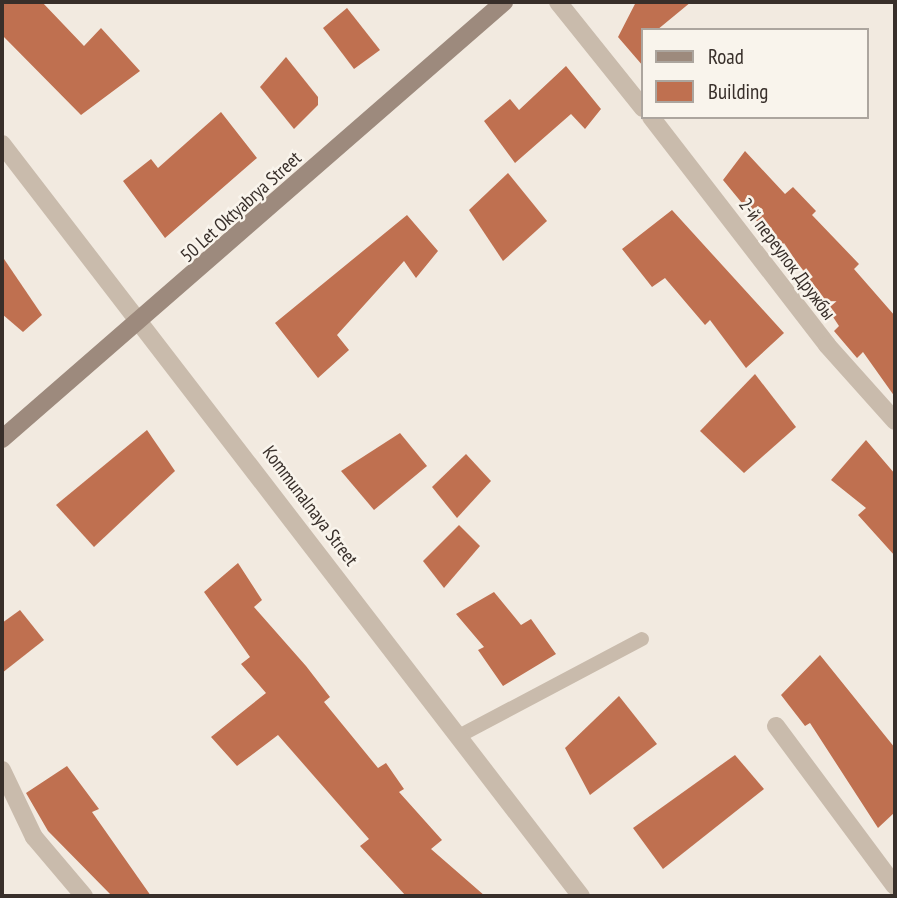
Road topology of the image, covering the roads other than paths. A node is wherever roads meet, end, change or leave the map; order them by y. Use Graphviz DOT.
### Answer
graph roads {
  1 [pos="504,2"];
  2 [pos="558,2"];
  3 [pos="642,107"];
  4 [pos="653,119"];
  5 [pos="2,144"];
  6 [pos="144,321"];
  7 [pos="895,421"];
  8 [pos="2,439"];
  9 [pos="642,639"];
  10 [pos="776,726"];
  11 [pos="459,736"];
  12 [pos="2,770"];
  13 [pos="895,886"];
  14 [pos="85,896"];
  15 [pos="581,896"];
  1 -- 6 [label="main road, 50 Let Oktyabrya Street"];
  2 -- 3 [label="street"];
  4 -- 7 [label="street, 2-й переулок Дружбы"];
  5 -- 6 [label="street, Kommunalnaya Street"];
  6 -- 8 [label="main road, 50 Let Oktyabrya Street"];
  6 -- 11 [label="street, Kommunalnaya Street"];
  9 -- 11 [label="lane"];
  10 -- 13 [label="street"];
  11 -- 15 [label="street, Kommunalnaya Street"];
  12 -- 14 [label="street"];
}
